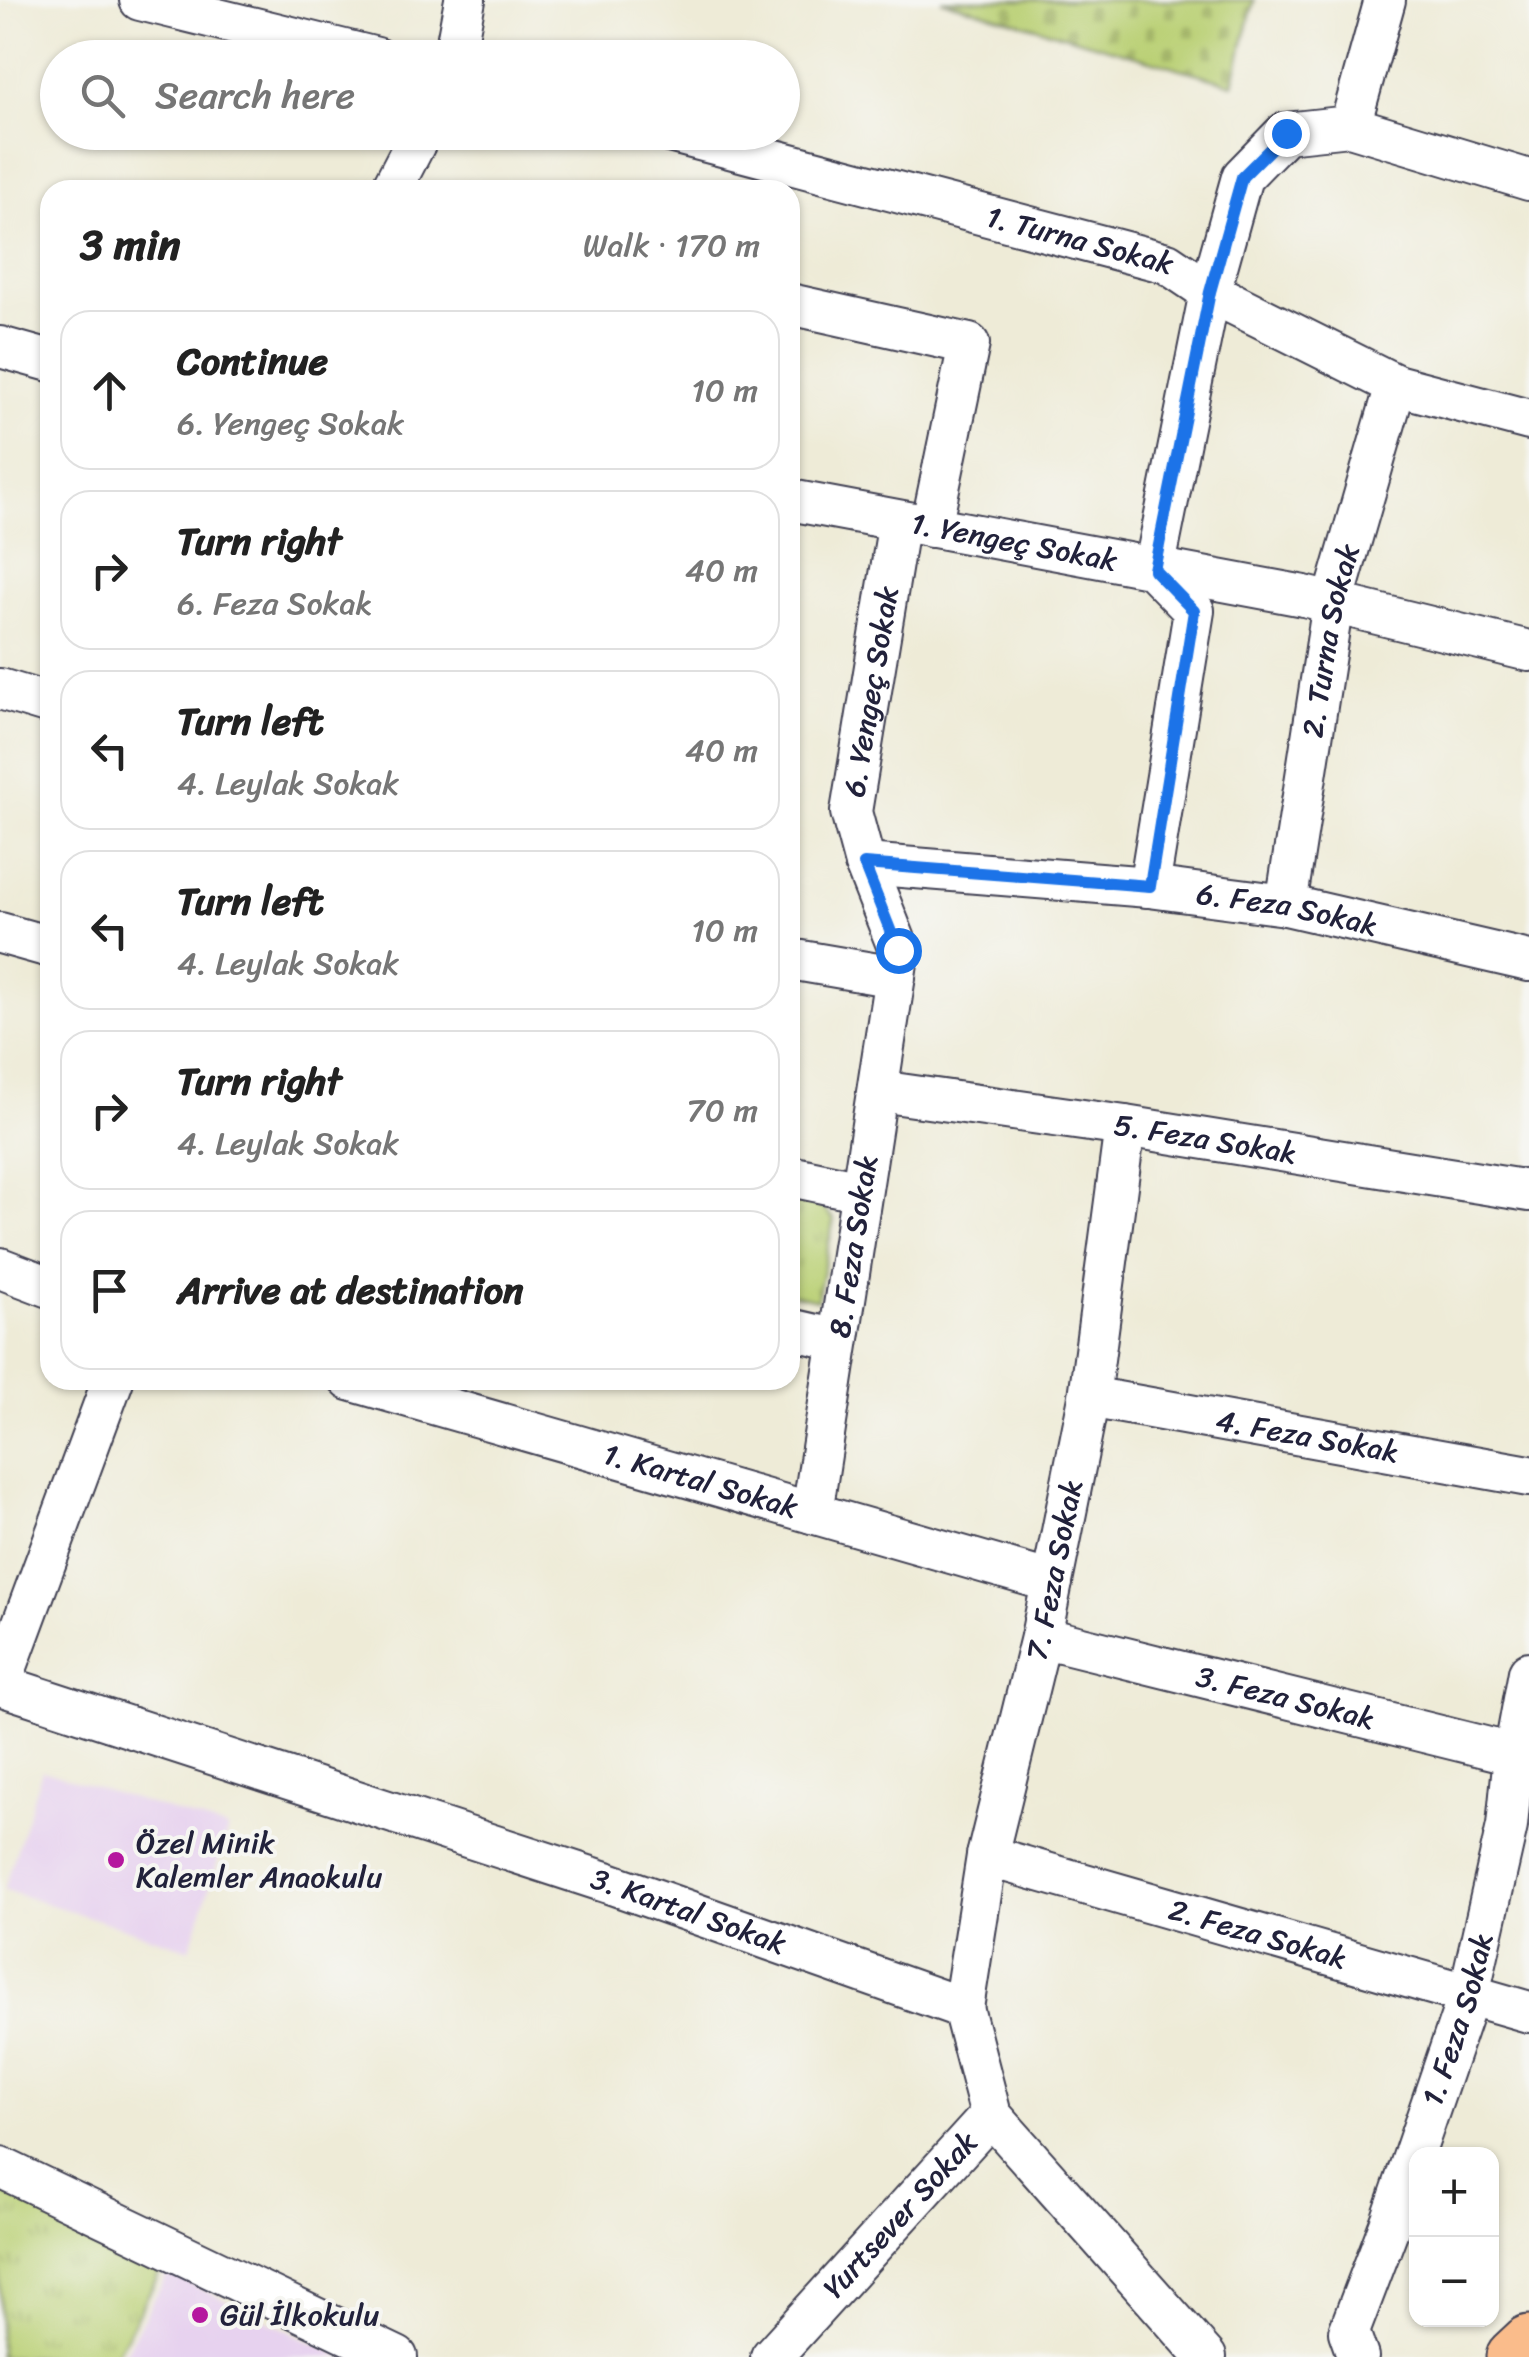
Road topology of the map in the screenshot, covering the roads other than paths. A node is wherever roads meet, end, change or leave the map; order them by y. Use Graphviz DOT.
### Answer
graph roads {
  1 [pos="140,0"];
  2 [pos="465,0"];
  3 [pos="1385,0"];
  4 [pos="303,40"];
  5 [pos="457,40"];
  6 [pos="1350,126"];
  7 [pos="411,150"];
  8 [pos="737,150"];
  9 [pos="396,180"];
  10 [pos="1529,180"];
  11 [pos="1210,292"];
  12 [pos="800,306"];
  13 [pos="0,347"];
  14 [pos="40,358"];
  15 [pos="1396,385"];
  16 [pos="1529,420"];
  17 [pos="800,502"];
  18 [pos="915,524"];
  19 [pos="1154,570"];
  20 [pos="1333,603"];
  21 [pos="1529,651"];
  22 [pos="0,689"];
  23 [pos="40,701"];
  24 [pos="864,864"];
  25 [pos="1150,886"];
  26 [pos="1286,905"];
  27 [pos="0,933"];
  28 [pos="40,944"];
  29 [pos="800,961"];
  30 [pos="1529,961"];
  31 [pos="895,977"];
  32 [pos="879,1091"];
  33 [pos="1125,1126"];
  34 [pos="800,1178"];
  35 [pos="861,1191"];
  36 [pos="1529,1191"];
  37 [pos="0,1268"];
  38 [pos="40,1283"];
  39 [pos="800,1331"];
  40 [pos="838,1340"];
  41 [pos="108,1390"];
  42 [pos="385,1390"];
  43 [pos="1090,1397"];
  44 [pos="1529,1476"];
  45 [pos="812,1513"];
  46 [pos="1052,1582"];
  47 [pos="1041,1637"];
  48 [pos="1529,1672"];
  49 [pos="0,1685"];
  50 [pos="1522,1756"];
  51 [pos="987,1856"];
  52 [pos="1469,1994"];
  53 [pos="964,2008"];
  54 [pos="1529,2012"];
  55 [pos="991,2115"];
  56 [pos="0,2167"];
  57 [pos="1529,2343"];
  58 [pos="397,2357"];
  59 [pos="772,2357"];
  60 [pos="1206,2357"];
  61 [pos="1358,2357"];
  62 [pos="1514,2357"];
  1 -- 4 [label="street"];
  2 -- 5 [label="street"];
  3 -- 6 [label="street"];
  6 -- 10 [label="street"];
  6 -- 11 [label="street"];
  7 -- 9 [label="street"];
  8 -- 11 [label="street, 1. Turna Sokak"];
  11 -- 15 [label="street, 1. Turna Sokak"];
  11 -- 19 [label="street"];
  12 -- 18 [label="street, 6. Yengeç Sokak"];
  13 -- 14 [label="street"];
  15 -- 16 [label="street, 1. Turna Sokak"];
  15 -- 20 [label="street, 2. Turna Sokak"];
  17 -- 18 [label="street, 1. Yengeç Sokak"];
  18 -- 19 [label="street, 1. Yengeç Sokak"];
  18 -- 24 [label="street, 6. Yengeç Sokak"];
  19 -- 20 [label="street, 1. Yengeç Sokak"];
  19 -- 25 [label="street"];
  20 -- 21 [label="street, 1. Yengeç Sokak"];
  20 -- 26 [label="street, 2. Turna Sokak"];
  22 -- 23 [label="street"];
  24 -- 25 [label="street, 6. Feza Sokak"];
  24 -- 31 [label="street, 6. Yengeç Sokak"];
  25 -- 26 [label="street, 6. Feza Sokak"];
  26 -- 30 [label="street, 6. Feza Sokak"];
  27 -- 28 [label="street"];
  29 -- 31 [label="street"];
  31 -- 32 [label="street, 8. Feza Sokak"];
  32 -- 33 [label="street, 5. Feza Sokak"];
  32 -- 35 [label="street, 8. Feza Sokak"];
  33 -- 36 [label="street, 5. Feza Sokak"];
  33 -- 43 [label="street, 7. Feza Sokak"];
  34 -- 35 [label="street"];
  35 -- 40 [label="street, 8. Feza Sokak"];
  37 -- 38 [label="street"];
  39 -- 40 [label="street"];
  40 -- 45 [label="street, 8. Feza Sokak"];
  41 -- 49 [label="street"];
  42 -- 45 [label="street, 1. Kartal Sokak"];
  43 -- 44 [label="street, 4. Feza Sokak"];
  43 -- 46 [label="street, 7. Feza Sokak"];
  45 -- 46 [label="street, 1. Kartal Sokak"];
  46 -- 47 [label="street, 7. Feza Sokak"];
  47 -- 50 [label="street, 3. Feza Sokak"];
  47 -- 51 [label="street, 7. Feza Sokak"];
  48 -- 50 [label="street, 1. Feza Sokak"];
  49 -- 53 [label="street, 3. Kartal Sokak"];
  50 -- 52 [label="street, 1. Feza Sokak"];
  51 -- 52 [label="street, 2. Feza Sokak"];
  51 -- 53 [label="street, 7. Feza Sokak"];
  52 -- 54 [label="street, 2. Feza Sokak"];
  52 -- 61 [label="street, 1. Feza Sokak"];
  53 -- 55 [label="street"];
  55 -- 59 [label="street, Yurtsever Sokak"];
  55 -- 60 [label="street"];
  56 -- 58 [label="street"];
  57 -- 62 [label="main road"];
}
